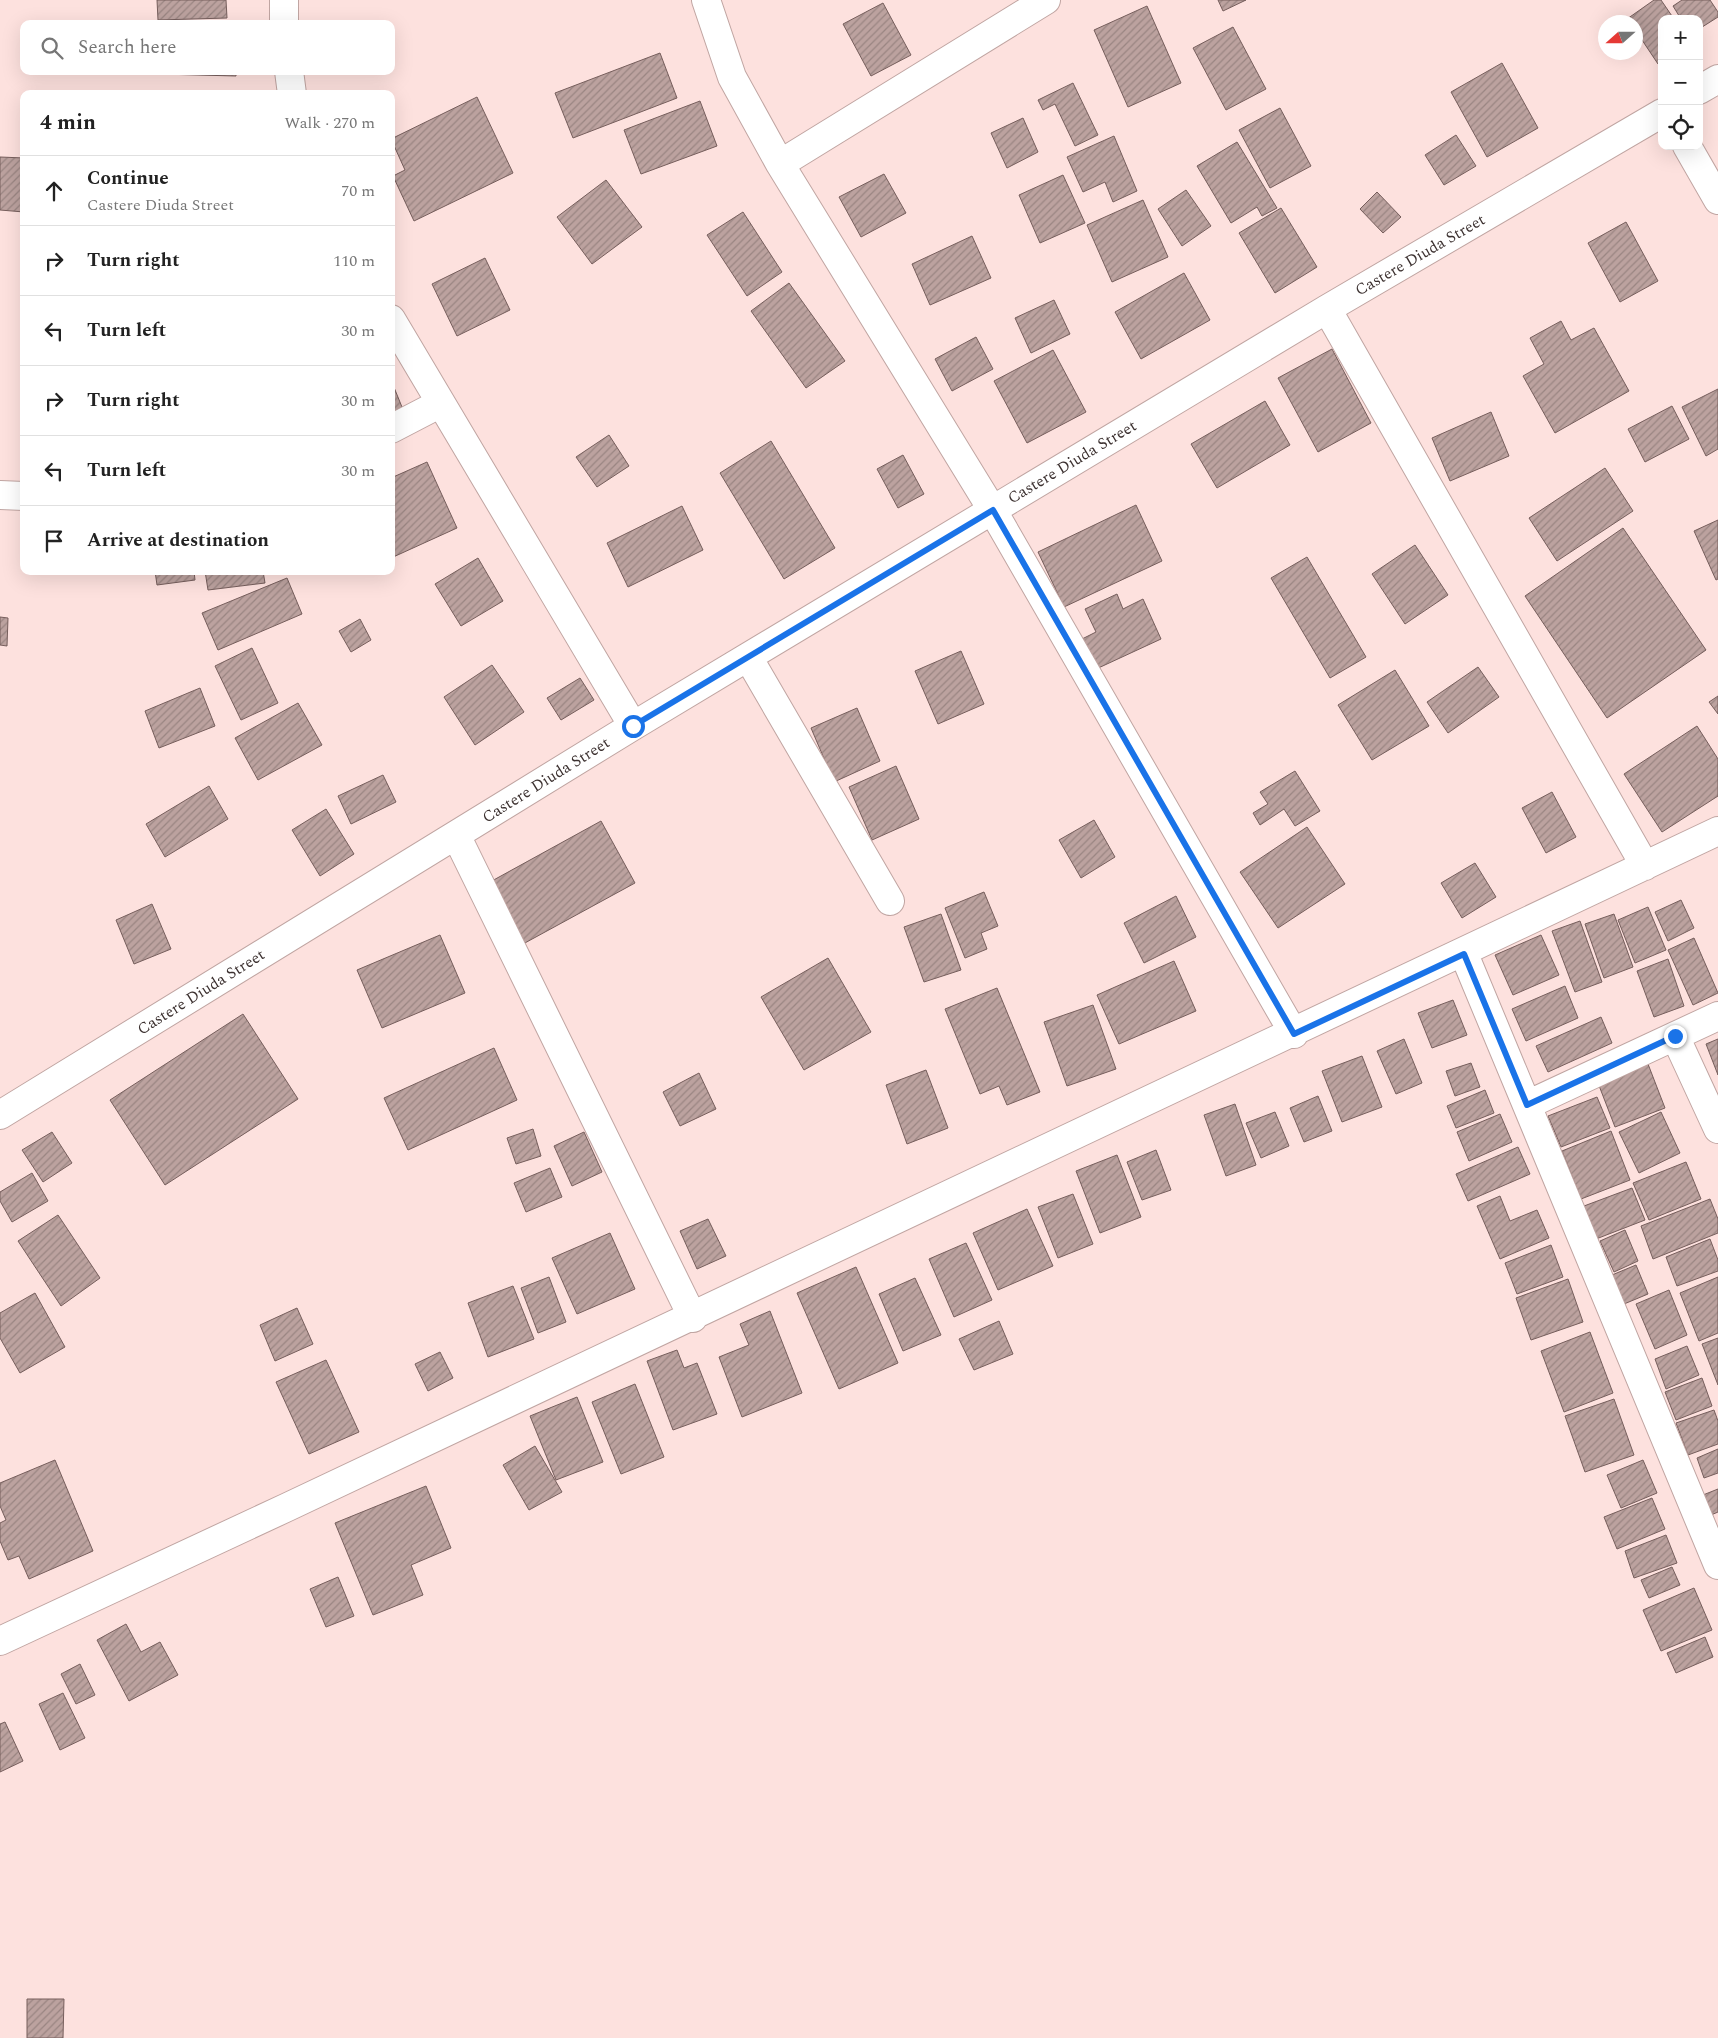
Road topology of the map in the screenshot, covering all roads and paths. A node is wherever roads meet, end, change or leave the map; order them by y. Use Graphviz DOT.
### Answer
graph roads {
  1 [pos="284,0"];
  2 [pos="706,0"];
  3 [pos="1046,0"];
  4 [pos="284,20"];
  5 [pos="290,75"];
  6 [pos="1718,79"];
  7 [pos="1703,88"];
  8 [pos="291,90"];
  9 [pos="1658,115"];
  10 [pos="1689,150"];
  11 [pos="780,164"];
  12 [pos="1718,200"];
  13 [pos="1327,309"];
  14 [pos="395,326"];
  15 [pos="441,402"];
  16 [pos="395,427"];
  17 [pos="0,495"];
  18 [pos="20,496"];
  19 [pos="993,510"];
  20 [pos="748,657"];
  21 [pos="633,726"];
  22 [pos="1718,831"];
  23 [pos="456,834"];
  24 [pos="1646,866"];
  25 [pos="890,901"];
  26 [pos="1464,954"];
  27 [pos="1718,1016"];
  28 [pos="1294,1034"];
  29 [pos="1675,1036"];
  30 [pos="1527,1105"];
  31 [pos="0,1115"];
  32 [pos="1718,1129"];
  33 [pos="693,1318"];
  34 [pos="1718,1565"];
  35 [pos="0,1641"];
  1 -- 4 [label="street"];
  2 -- 11 [label="street"];
  3 -- 11 [label="street"];
  5 -- 8 [label="street"];
  6 -- 7 [label="street"];
  9 -- 13 [label="street, Castere Diuda Street"];
  10 -- 12 [label="street"];
  11 -- 19 [label="street"];
  13 -- 19 [label="street, Castere Diuda Street"];
  13 -- 24 [label="street"];
  14 -- 15 [label="street"];
  15 -- 16 [label="street"];
  15 -- 21 [label="street"];
  17 -- 18 [label="street"];
  19 -- 20 [label="street, Castere Diuda Street"];
  19 -- 28 [label="street"];
  20 -- 21 [label="street, Castere Diuda Street"];
  20 -- 25 [label="street"];
  21 -- 23 [label="street, Castere Diuda Street"];
  22 -- 24 [label="street"];
  23 -- 31 [label="street, Castere Diuda Street"];
  23 -- 33 [label="street"];
  24 -- 26 [label="street"];
  26 -- 28 [label="street"];
  26 -- 30 [label="street"];
  27 -- 29 [label="street"];
  28 -- 33 [label="street"];
  29 -- 30 [label="street"];
  29 -- 32 [label="street"];
  30 -- 34 [label="street"];
  33 -- 35 [label="street"];
}
